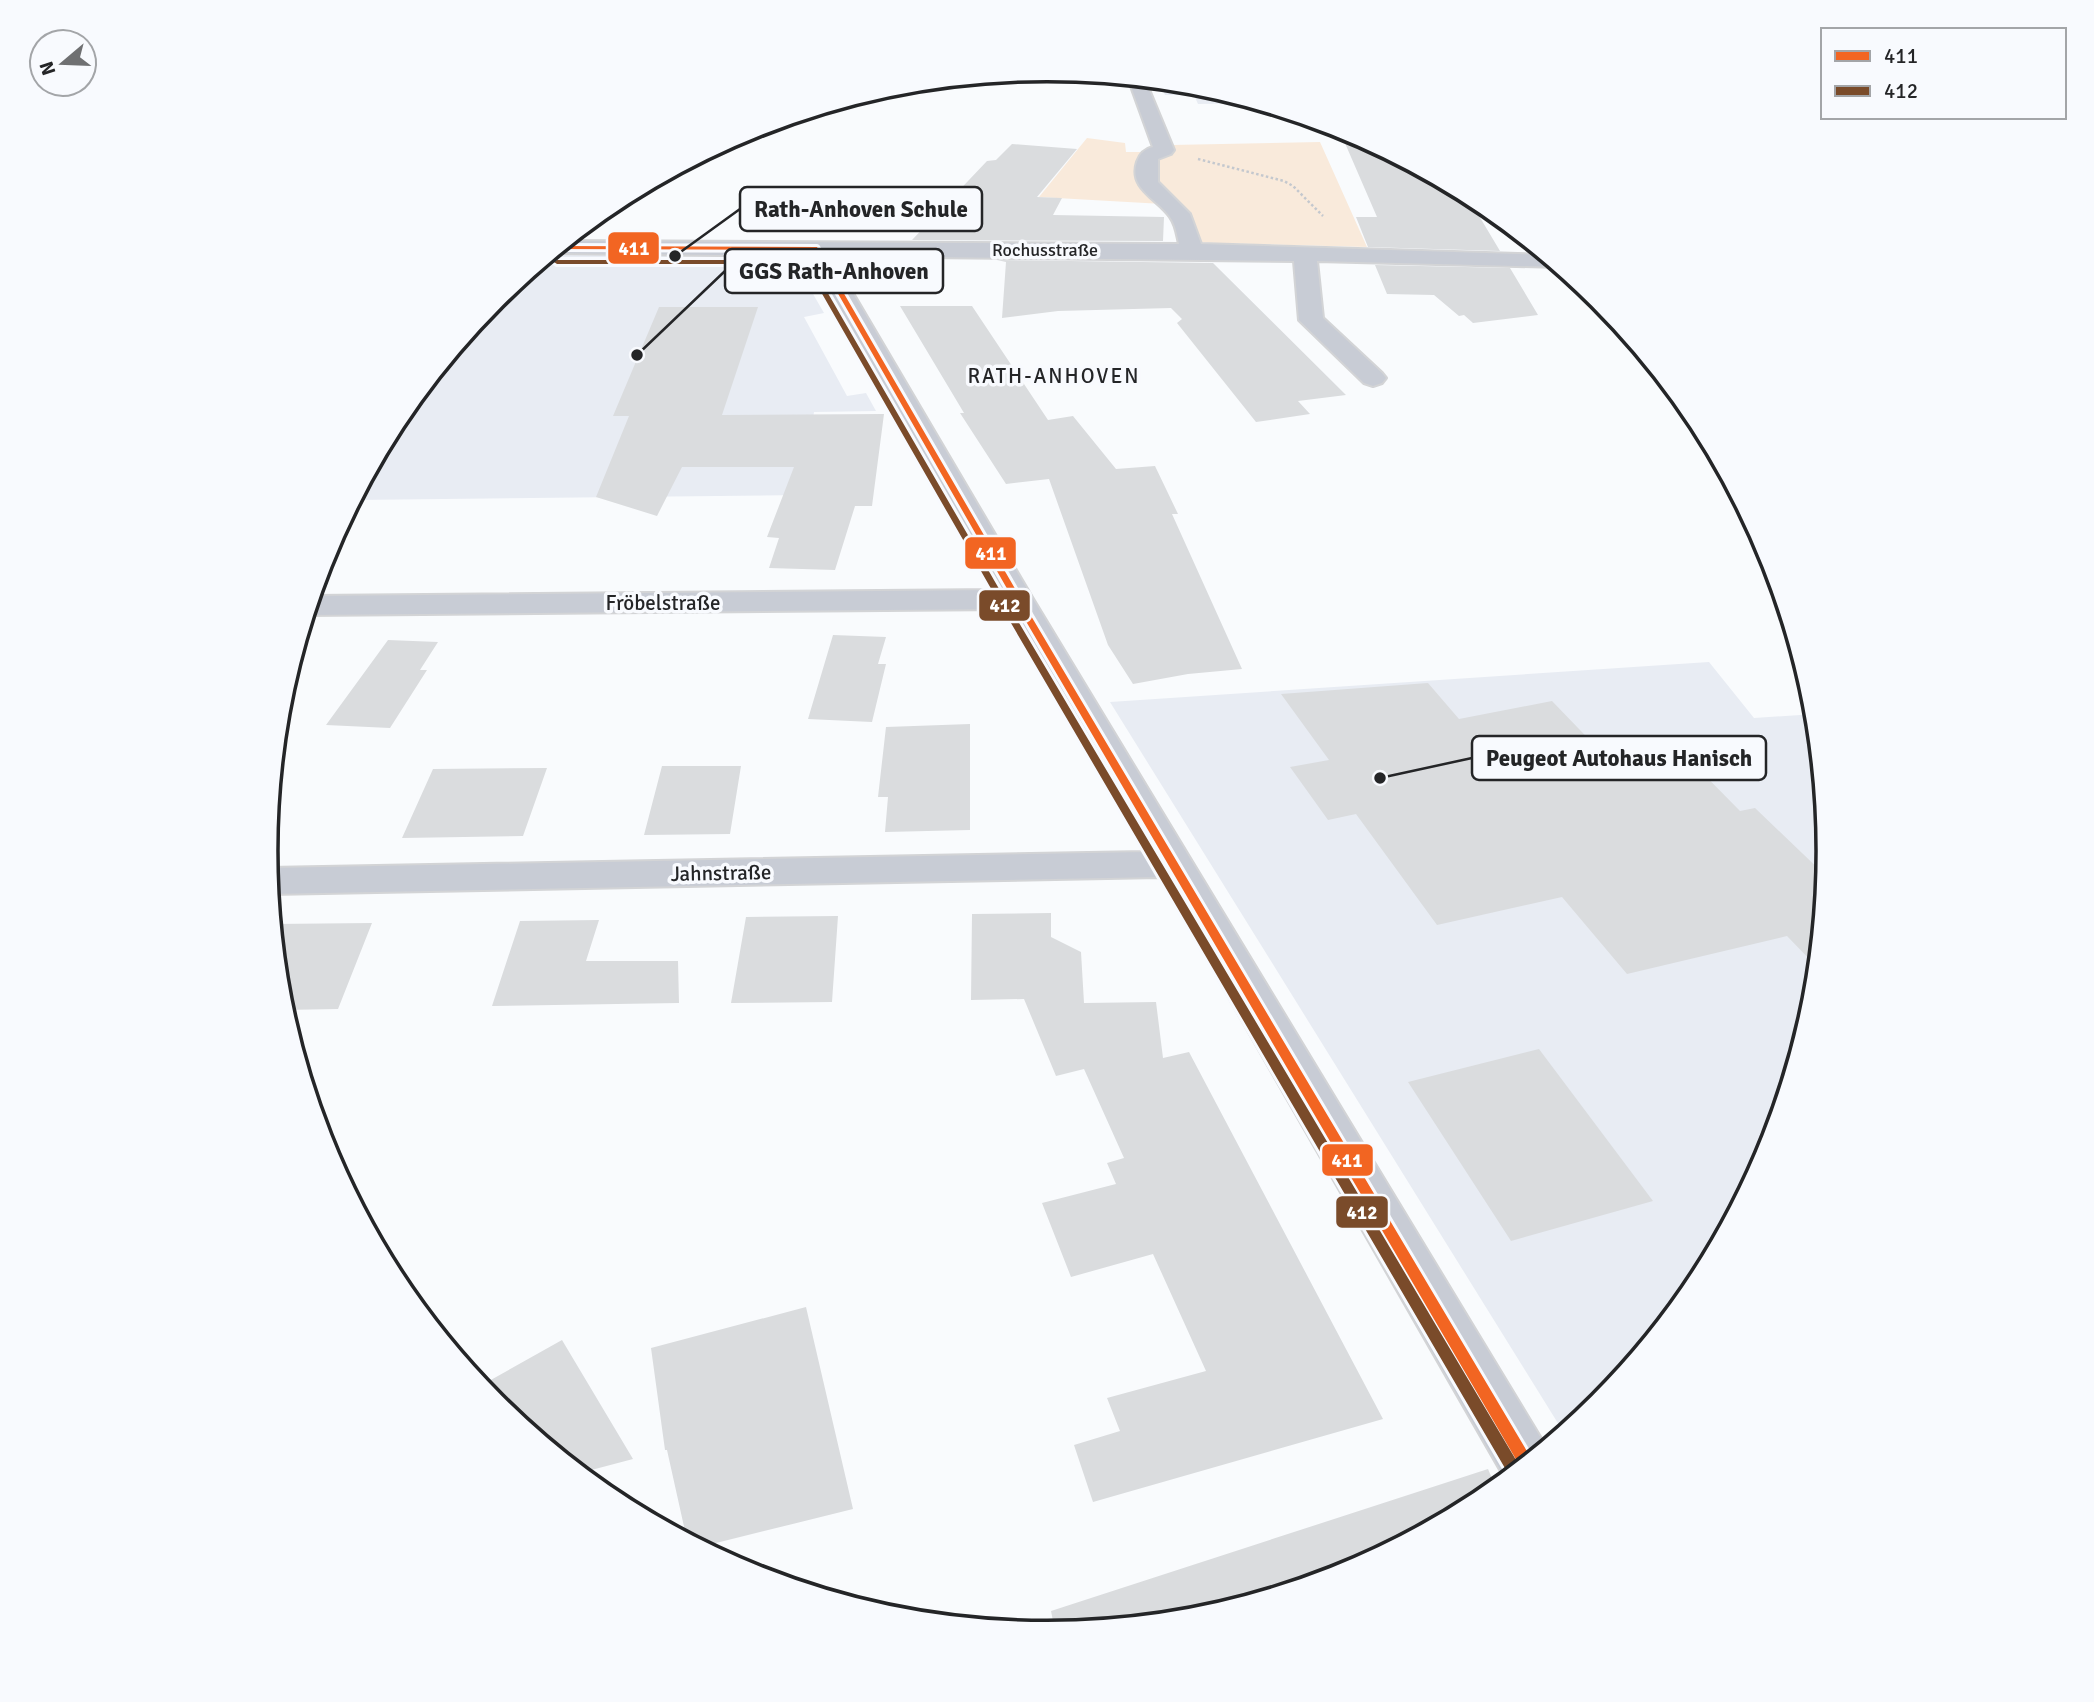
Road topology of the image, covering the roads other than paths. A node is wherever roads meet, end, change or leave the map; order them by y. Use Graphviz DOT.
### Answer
graph roads {
  1 [pos="1140,88"];
  2 [pos="570,248"];
  3 [pos="815,248"];
  4 [pos="1191,251"];
  5 [pos="1305,254"];
  6 [pos="1540,262"];
  7 [pos="1373,378"];
  8 [pos="1017,599"];
  9 [pos="318,606"];
  10 [pos="1173,864"];
  11 [pos="279,881"];
  12 [pos="1521,1456"];
  1 -- 4 [label="street"];
  2 -- 3 [label="street, Rochusstraße"];
  3 -- 4 [label="street, Rochusstraße"];
  3 -- 8 [label="street"];
  4 -- 5 [label="street, Rochusstraße"];
  5 -- 6 [label="street, Rochusstraße"];
  5 -- 7 [label="street"];
  8 -- 9 [label="street, Fröbelstraße"];
  8 -- 10 [label="street"];
  10 -- 11 [label="street, Jahnstraße"];
  10 -- 12 [label="street"];
}
